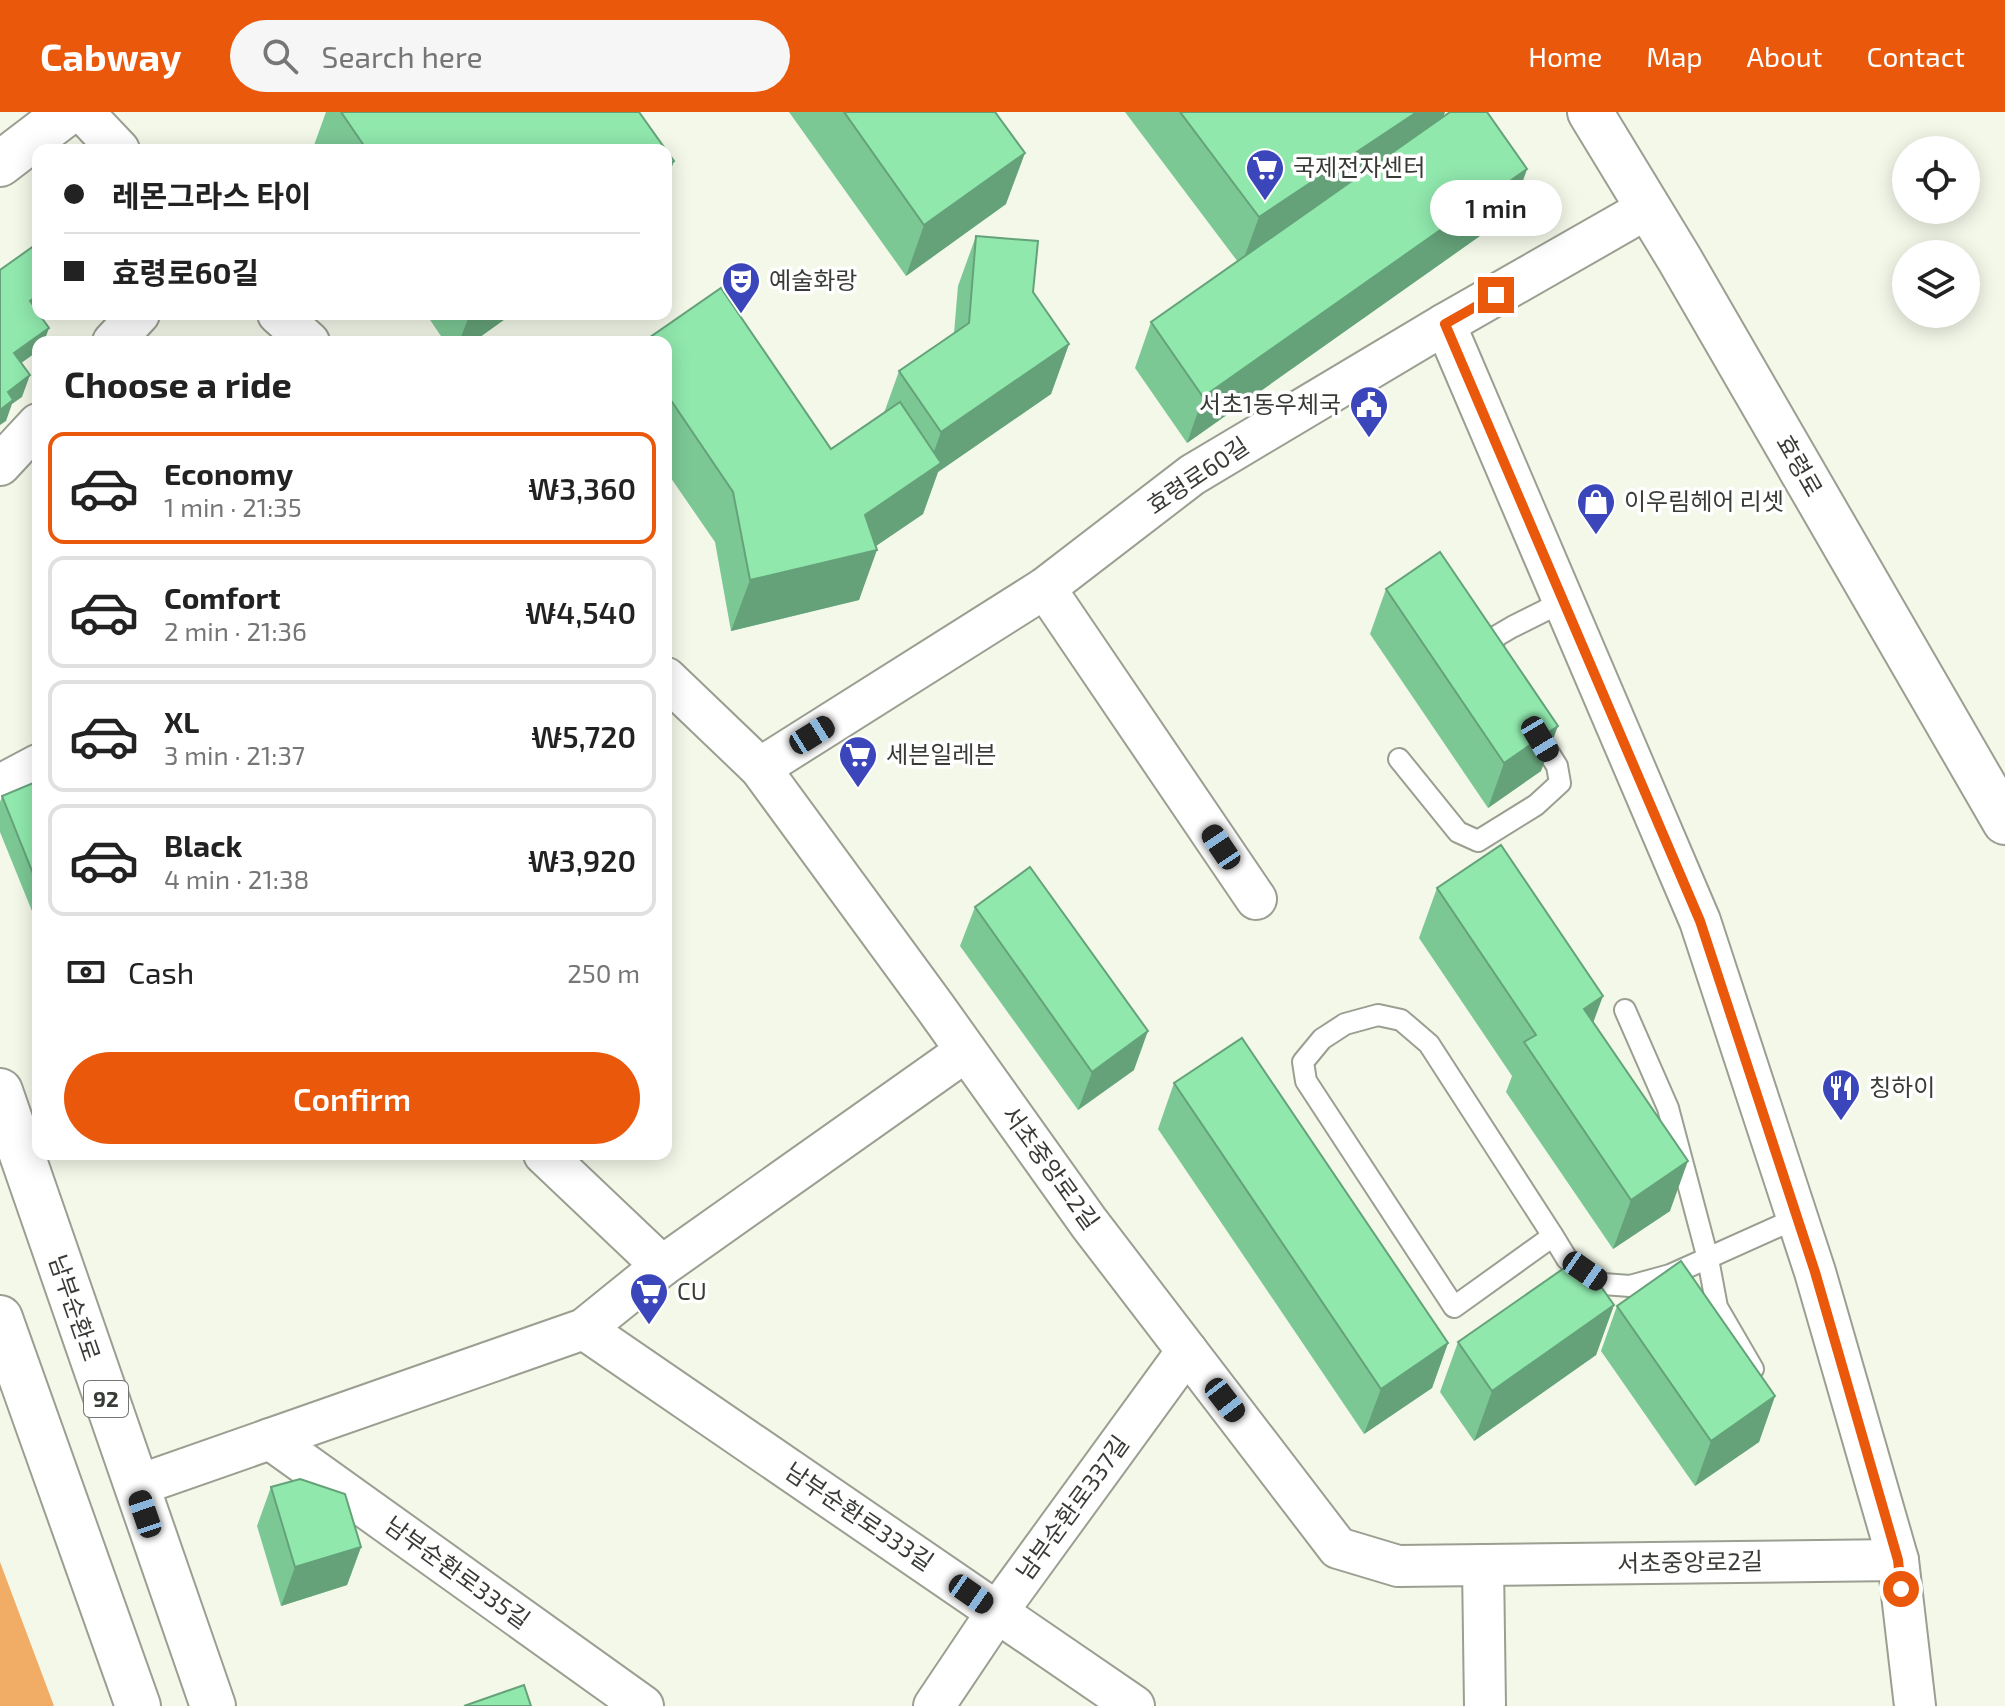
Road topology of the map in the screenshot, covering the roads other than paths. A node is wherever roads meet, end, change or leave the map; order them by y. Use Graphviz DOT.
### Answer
graph roads {
  1 [pos="68,112"];
  2 [pos="83,112"];
  3 [pos="1590,112"];
  4 [pos="113,144"];
  5 [pos="0,164"];
  6 [pos="1648,208"];
  7 [pos="133,320"];
  8 [pos="285,320"];
  9 [pos="1445,324"];
  10 [pos="119,336"];
  11 [pos="302,336"];
  12 [pos="32,430"];
  13 [pos="0,465"];
  14 [pos="1045,588"];
  15 [pos="1564,601"];
  16 [pos="1499,671"];
  17 [pos="672,684"];
  18 [pos="1524,712"];
  19 [pos="1399,759"];
  20 [pos="32,768"];
  21 [pos="760,768"];
  22 [pos="0,785"];
  23 [pos="2003,813"];
  24 [pos="1256,899"];
  25 [pos="1625,1010"];
  26 [pos="966,1051"];
  27 [pos="0,1091"];
  28 [pos="550,1160"];
  29 [pos="1797,1218"];
  30 [pos="1553,1236"];
  31 [pos="1708,1259"];
  32 [pos="662,1266"];
  33 [pos="0,1318"];
  34 [pos="584,1329"];
  35 [pos="1187,1351"];
  36 [pos="1762,1382"];
  37 [pos="270,1439"];
  38 [pos="136,1486"];
  39 [pos="1898,1560"];
  40 [pos="1483,1565"];
  41 [pos="997,1612"];
  42 [pos="138,1706"];
  43 [pos="213,1706"];
  44 [pos="643,1706"];
  45 [pos="934,1706"];
  46 [pos="1134,1706"];
  47 [pos="1485,1706"];
  48 [pos="1915,1706"];
  1 -- 5 [label="main road"];
  2 -- 4 [label="street"];
  3 -- 6 [label="main road, 효령로"];
  6 -- 9 [label="street, 효령로60길"];
  6 -- 23 [label="main road, 효령로"];
  7 -- 10 [label="street"];
  8 -- 11 [label="street"];
  9 -- 14 [label="street, 효령로60길"];
  9 -- 15 [label="street"];
  12 -- 13 [label="street"];
  14 -- 21 [label="street, 효령로60길"];
  14 -- 24 [label="street"];
  15 -- 16 [label="lane"];
  15 -- 29 [label="street"];
  17 -- 21 [label="street, 서초중앙로2길"];
  18 -- 19 [label="lane"];
  20 -- 22 [label="street"];
  21 -- 26 [label="street, 서초중앙로2길"];
  25 -- 31 [label="lane"];
  26 -- 32 [label="street"];
  26 -- 35 [label="street, 서초중앙로2길"];
  27 -- 38 [label="main road, 남부순환로 / 92"];
  28 -- 32 [label="street"];
  29 -- 31 [label="lane"];
  29 -- 39 [label="street"];
  30 -- 30 [label="lane"];
  30 -- 31 [label="lane"];
  31 -- 36 [label="lane"];
  32 -- 34 [label="street"];
  33 -- 42 [label="main road"];
  34 -- 37 [label="street"];
  34 -- 41 [label="street, 남부순환로333길"];
  35 -- 40 [label="street, 서초중앙로2길"];
  35 -- 41 [label="street, 남부순환로337길"];
  37 -- 38 [label="street"];
  37 -- 44 [label="street, 남부순환로335길"];
  38 -- 43 [label="main road, 남부순환로 / 92"];
  39 -- 40 [label="street, 서초중앙로2길"];
  39 -- 48 [label="street"];
  40 -- 47 [label="street"];
  41 -- 45 [label="street, 남부순환로337길"];
  41 -- 46 [label="street, 남부순환로333길"];
}
